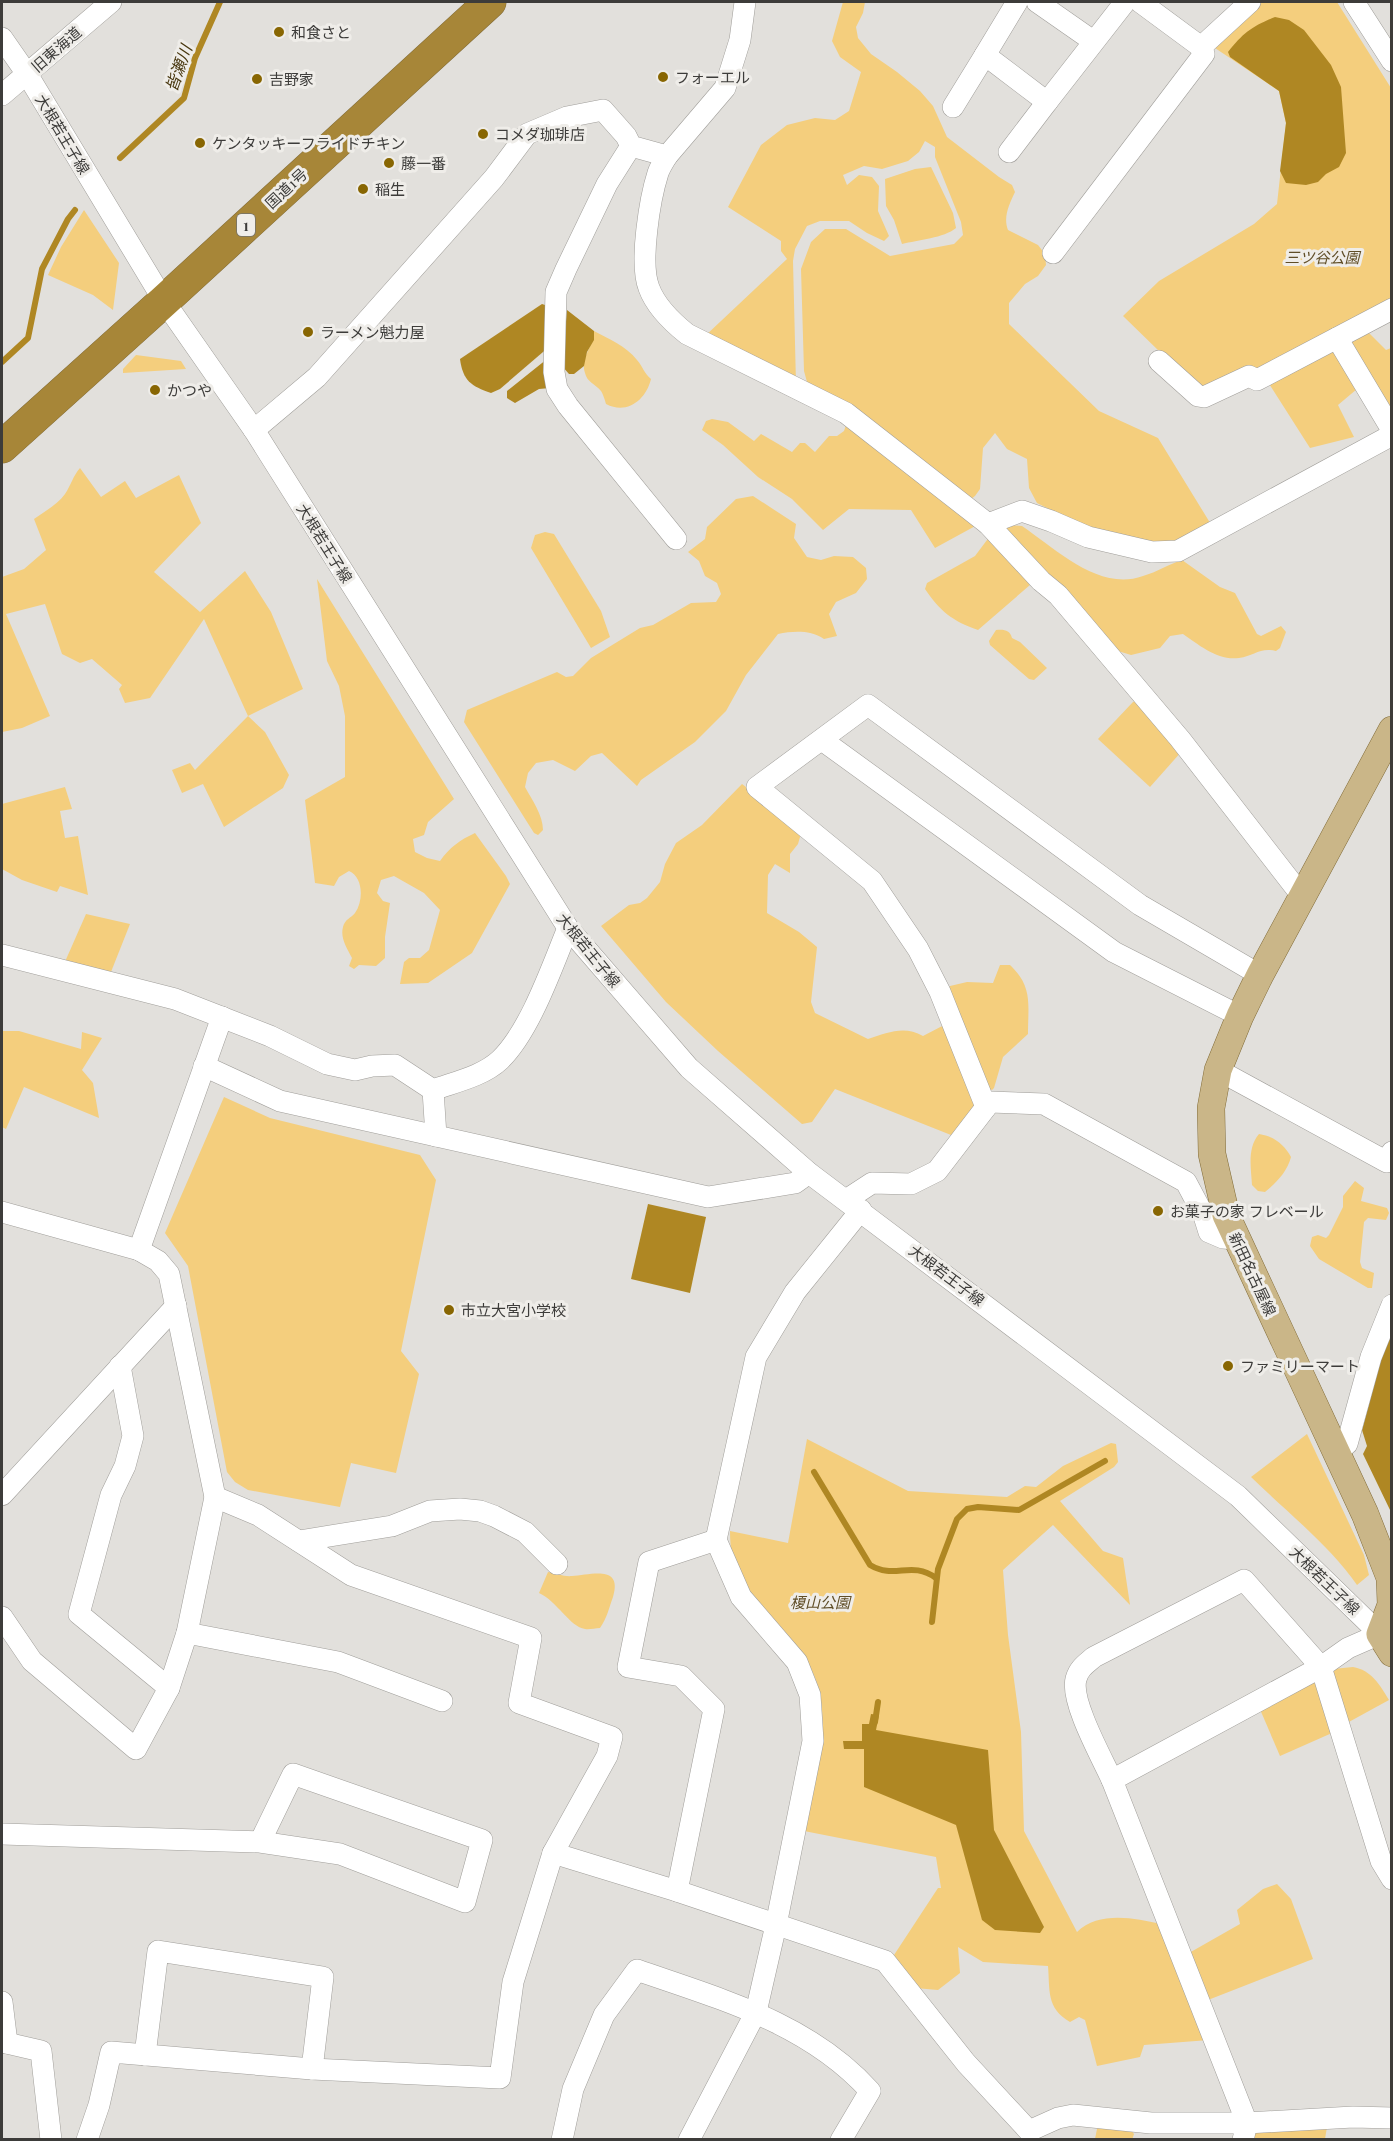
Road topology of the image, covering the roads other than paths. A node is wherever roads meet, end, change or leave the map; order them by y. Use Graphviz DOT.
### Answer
graph roads {
  1 [pos="111,2"];
  2 [pos="490,2"];
  3 [pos="745,2"];
  4 [pos="1017,2"];
  5 [pos="1037,2"];
  6 [pos="1125,2"];
  7 [pos="1140,2"];
  8 [pos="1250,2"];
  9 [pos="1354,2"];
  10 [pos="2,38"];
  11 [pos="1093,41"];
  12 [pos="1201,47"];
  13 [pos="985,55"];
  14 [pos="1392,61"];
  15 [pos="27,74"];
  16 [pos="2,95"];
  17 [pos="1047,102"];
  18 [pos="953,107"];
  19 [pos="631,146"];
  20 [pos="1009,152"];
  21 [pos="666,156"];
  22 [pos="1053,253"];
  23 [pos="164,301"];
  24 [pos="1392,309"];
  25 [pos="1336,338"];
  26 [pos="1159,360"];
  27 [pos="254,429"];
  28 [pos="1392,430"];
  29 [pos="1392,435"];
  30 [pos="2,447"];
  31 [pos="988,524"];
  32 [pos="675,539"];
  33 [pos="822,740"];
  34 [pos="1389,742"];
  35 [pos="1302,896"];
  36 [pos="568,928"];
  37 [pos="2,955"];
  38 [pos="1260,975"];
  39 [pos="1240,1016"];
  40 [pos="222,1017"];
  41 [pos="204,1066"];
  42 [pos="1218,1070"];
  43 [pos="433,1090"];
  44 [pos="986,1107"];
  45 [pos="436,1136"];
  46 [pos="1390,1160"];
  47 [pos="809,1173"];
  48 [pos="853,1205"];
  49 [pos="2,1212"];
  50 [pos="1237,1239"];
  51 [pos="139,1250"];
  52 [pos="1392,1305"];
  53 [pos="176,1306"];
  54 [pos="120,1366"];
  55 [pos="1335,1451"];
  56 [pos="2,1496"];
  57 [pos="215,1497"];
  58 [pos="716,1540"];
  59 [pos="298,1541"];
  60 [pos="557,1564"];
  61 [pos="2,1617"];
  62 [pos="188,1633"];
  63 [pos="1386,1644"];
  64 [pos="1320,1667"];
  65 [pos="169,1688"];
  66 [pos="442,1701"];
  67 [pos="1112,1780"];
  68 [pos="2,1834"];
  69 [pos="260,1842"];
  70 [pos="553,1853"];
  71 [pos="1392,1879"];
  72 [pos="677,1891"];
  73 [pos="776,1925"];
  74 [pos="2,2002"];
  75 [pos="756,2012"];
  76 [pos="4,2042"];
  77 [pos="145,2055"];
  78 [pos="312,2069"];
  79 [pos="1392,2118"];
  80 [pos="1245,2131"];
  81 [pos="1025,2135"];
  82 [pos="51,2139"];
  83 [pos="87,2139"];
  84 [pos="562,2139"];
  85 [pos="689,2139"];
  86 [pos="841,2139"];
  1 -- 15 [label="street, 旧東海道"];
  2 -- 23 [label="highway, 国道1号 / 1"];
  3 -- 21 [label="street"];
  4 -- 13 [label="street"];
  5 -- 11 [label="street"];
  6 -- 11 [label="street"];
  7 -- 12 [label="street"];
  8 -- 12 [label="street"];
  9 -- 14 [label="street"];
  10 -- 15 [label="street, 大根若王子線"];
  11 -- 17 [label="street"];
  12 -- 22 [label="street"];
  13 -- 17 [label="street"];
  13 -- 18 [label="street"];
  15 -- 16 [label="street, 旧東海道"];
  15 -- 23 [label="street, 大根若王子線"];
  17 -- 20 [label="street"];
  19 -- 21 [label="street"];
  19 -- 27 [label="street"];
  19 -- 32 [label="street"];
  21 -- 31 [label="street"];
  23 -- 27 [label="street, 大根若王子線"];
  23 -- 30 [label="highway, 国道1号 / 1"];
  24 -- 25 [label="street"];
  25 -- 26 [label="street"];
  25 -- 28 [label="street"];
  27 -- 36 [label="street, 大根若王子線"];
  29 -- 31 [label="street"];
  31 -- 35 [label="street"];
  33 -- 38 [label="street"];
  33 -- 39 [label="street"];
  33 -- 44 [label="street"];
  34 -- 35 [label="main road, 新田名古屋線"];
  35 -- 38 [label="main road, 新田名古屋線"];
  36 -- 43 [label="street"];
  36 -- 47 [label="street, 大根若王子線"];
  37 -- 40 [label="street"];
  38 -- 39 [label="main road, 新田名古屋線"];
  39 -- 42 [label="main road, 新田名古屋線"];
  40 -- 41 [label="street"];
  40 -- 43 [label="street"];
  41 -- 45 [label="street"];
  41 -- 51 [label="street"];
  42 -- 46 [label="street"];
  42 -- 50 [label="main road, 新田名古屋線"];
  43 -- 45 [label="street"];
  44 -- 48 [label="street"];
  44 -- 50 [label="street"];
  45 -- 47 [label="street"];
  47 -- 48 [label="street, 大根若王子線"];
  48 -- 58 [label="street"];
  48 -- 63 [label="street, 大根若王子線"];
  49 -- 51 [label="street"];
  50 -- 55 [label="main road, 新田名古屋線"];
  51 -- 53 [label="street"];
  52 -- 55 [label="street"];
  53 -- 54 [label="street"];
  53 -- 57 [label="street"];
  54 -- 56 [label="street"];
  54 -- 65 [label="street"];
  55 -- 63 [label="main road, 新田名古屋線"];
  57 -- 59 [label="street"];
  57 -- 62 [label="street"];
  58 -- 72 [label="street"];
  58 -- 73 [label="street"];
  59 -- 60 [label="street"];
  59 -- 70 [label="street"];
  61 -- 65 [label="street"];
  62 -- 65 [label="street"];
  62 -- 66 [label="street"];
  63 -- 64 [label="street"];
  64 -- 67 [label="street"];
  64 -- 67 [label="street"];
  64 -- 71 [label="street"];
  67 -- 80 [label="street"];
  68 -- 69 [label="street"];
  69 -- 69 [label="street"];
  70 -- 72 [label="street"];
  70 -- 78 [label="street"];
  72 -- 73 [label="street"];
  73 -- 75 [label="street"];
  73 -- 81 [label="street"];
  74 -- 76 [label="street"];
  75 -- 84 [label="street"];
  75 -- 85 [label="street"];
  75 -- 86 [label="street"];
  76 -- 82 [label="street"];
  77 -- 78 [label="street"];
  77 -- 78 [label="street"];
  77 -- 83 [label="street"];
  79 -- 80 [label="street"];
  80 -- 81 [label="street"];
}
